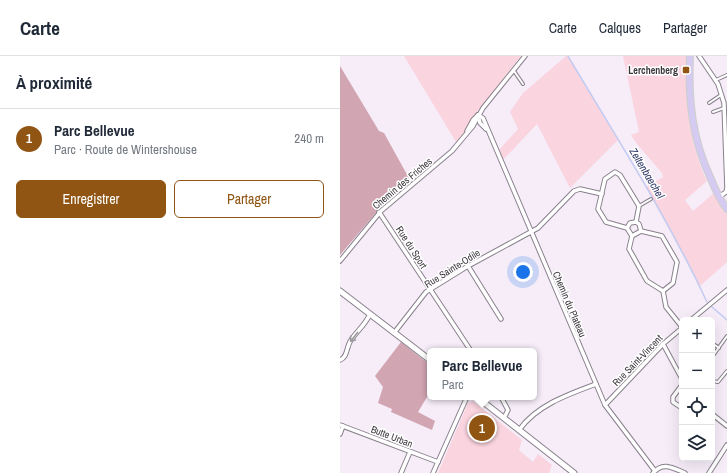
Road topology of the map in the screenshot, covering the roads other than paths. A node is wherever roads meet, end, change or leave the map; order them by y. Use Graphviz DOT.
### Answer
graph roads {
  1 [pos="525,56"];
  2 [pos="690,56"];
  3 [pos="699,56"];
  4 [pos="513,70"];
  5 [pos="727,75"];
  6 [pos="715,81"];
  7 [pos="523,84"];
  8 [pos="722,94"];
  9 [pos="709,103"];
  10 [pos="725,108"];
  11 [pos="713,112"];
  12 [pos="478,115"];
  13 [pos="726,143"];
  14 [pos="602,194"];
  15 [pos="719,197"];
  16 [pos="651,199"];
  17 [pos="639,206"];
  18 [pos="727,209"];
  19 [pos="379,212"];
  20 [pos="636,222"];
  21 [pos="627,228"];
  22 [pos="530,231"];
  23 [pos="641,231"];
  24 [pos="632,236"];
  25 [pos="340,261"];
  26 [pos="468,266"];
  27 [pos="430,290"];
  28 [pos="727,290"];
  29 [pos="340,291"];
  30 [pos="663,291"];
  31 [pos="370,314"];
  32 [pos="695,317"];
  33 [pos="501,319"];
  34 [pos="679,324"];
  35 [pos="679,331"];
  36 [pos="394,333"];
  37 [pos="727,336"];
  38 [pos="663,344"];
  39 [pos="715,345"];
  40 [pos="469,348"];
  41 [pos="719,348"];
  42 [pos="715,353"];
  43 [pos="427,358"];
  44 [pos="340,360"];
  45 [pos="727,371"];
  46 [pos="679,372"];
  47 [pos="715,382"];
  48 [pos="596,384"];
  49 [pos="679,389"];
  50 [pos="466,400"];
  51 [pos="481,400"];
  52 [pos="503,400"];
  53 [pos="606,405"];
  54 [pos="679,406"];
  55 [pos="715,416"];
  56 [pos="504,418"];
  57 [pos="341,426"];
  58 [pos="727,426"];
  59 [pos="519,430"];
  60 [pos="340,434"];
  61 [pos="727,445"];
  62 [pos="410,452"];
  63 [pos="438,462"];
  64 [pos="654,472"];
  65 [pos="401,473"];
  66 [pos="434,473"];
  67 [pos="574,473"];
  68 [pos="685,473"];
  69 [pos="709,473"];
  1 -- 4 [label="street, Chemin des Friches"];
  2 -- 15 [label="main road"];
  3 -- 6 [label="street"];
  4 -- 7 [label="lane"];
  4 -- 12 [label="street, Chemin des Friches"];
  5 -- 6 [label="lane"];
  6 -- 8 [label="street"];
  8 -- 9 [label="lane"];
  8 -- 10 [label="street"];
  10 -- 11 [label="lane"];
  10 -- 13 [label="street"];
  12 -- 19 [label="street, Chemin des Friches"];
  12 -- 22 [label="street, Chemin du Plateau"];
  13 -- 15 [label="street"];
  14 -- 17 [label="street"];
  14 -- 21 [label="street"];
  14 -- 22 [label="street, Rue Sainte-Odile"];
  15 -- 18 [label="main road"];
  16 -- 17 [label="lane"];
  17 -- 20 [label="street"];
  19 -- 25 [label="street, Chemin des Friches"];
  19 -- 27 [label="street, Rue du Sport"];
  20 -- 21 [label="street"];
  20 -- 23 [label="street"];
  21 -- 24 [label="street"];
  22 -- 26 [label="street, Rue Sainte-Odile"];
  22 -- 48 [label="street, Chemin du Plateau"];
  23 -- 24 [label="street"];
  23 -- 30 [label="street"];
  24 -- 30 [label="street"];
  26 -- 27 [label="street, Rue Sainte-Odile"];
  26 -- 33 [label="street"];
  27 -- 36 [label="street, Rue Sainte-Odile"];
  27 -- 40 [label="street, Rue du Sport"];
  28 -- 32 [label="street"];
  29 -- 31 [label="street"];
  30 -- 34 [label="street"];
  31 -- 36 [label="street"];
  31 -- 44 [label="street, one-way"];
  35 -- 38 [label="street, Rue Saint-Vincent"];
  36 -- 43 [label="street"];
  37 -- 41 [label="lane"];
  38 -- 46 [label="street"];
  38 -- 53 [label="street, Rue Saint-Vincent"];
  39 -- 41 [label="lane"];
  41 -- 42 [label="lane"];
  45 -- 47 [label="lane"];
  48 -- 53 [label="street, Chemin du Plateau"];
  48 -- 59 [label="street"];
  49 -- 54 [label="street"];
  50 -- 63 [label="street"];
  51 -- 56 [label="street"];
  52 -- 56 [label="street"];
  53 -- 64 [label="street, Chemin du Plateau"];
  55 -- 58 [label="street"];
  56 -- 59 [label="street"];
  57 -- 60 [label="street"];
  57 -- 62 [label="street, Butte Urban"];
  59 -- 67 [label="street"];
  61 -- 69 [label="street"];
  62 -- 63 [label="street, Butte Urban"];
  62 -- 65 [label="street"];
  63 -- 66 [label="street"];
  64 -- 68 [label="street"];
}
